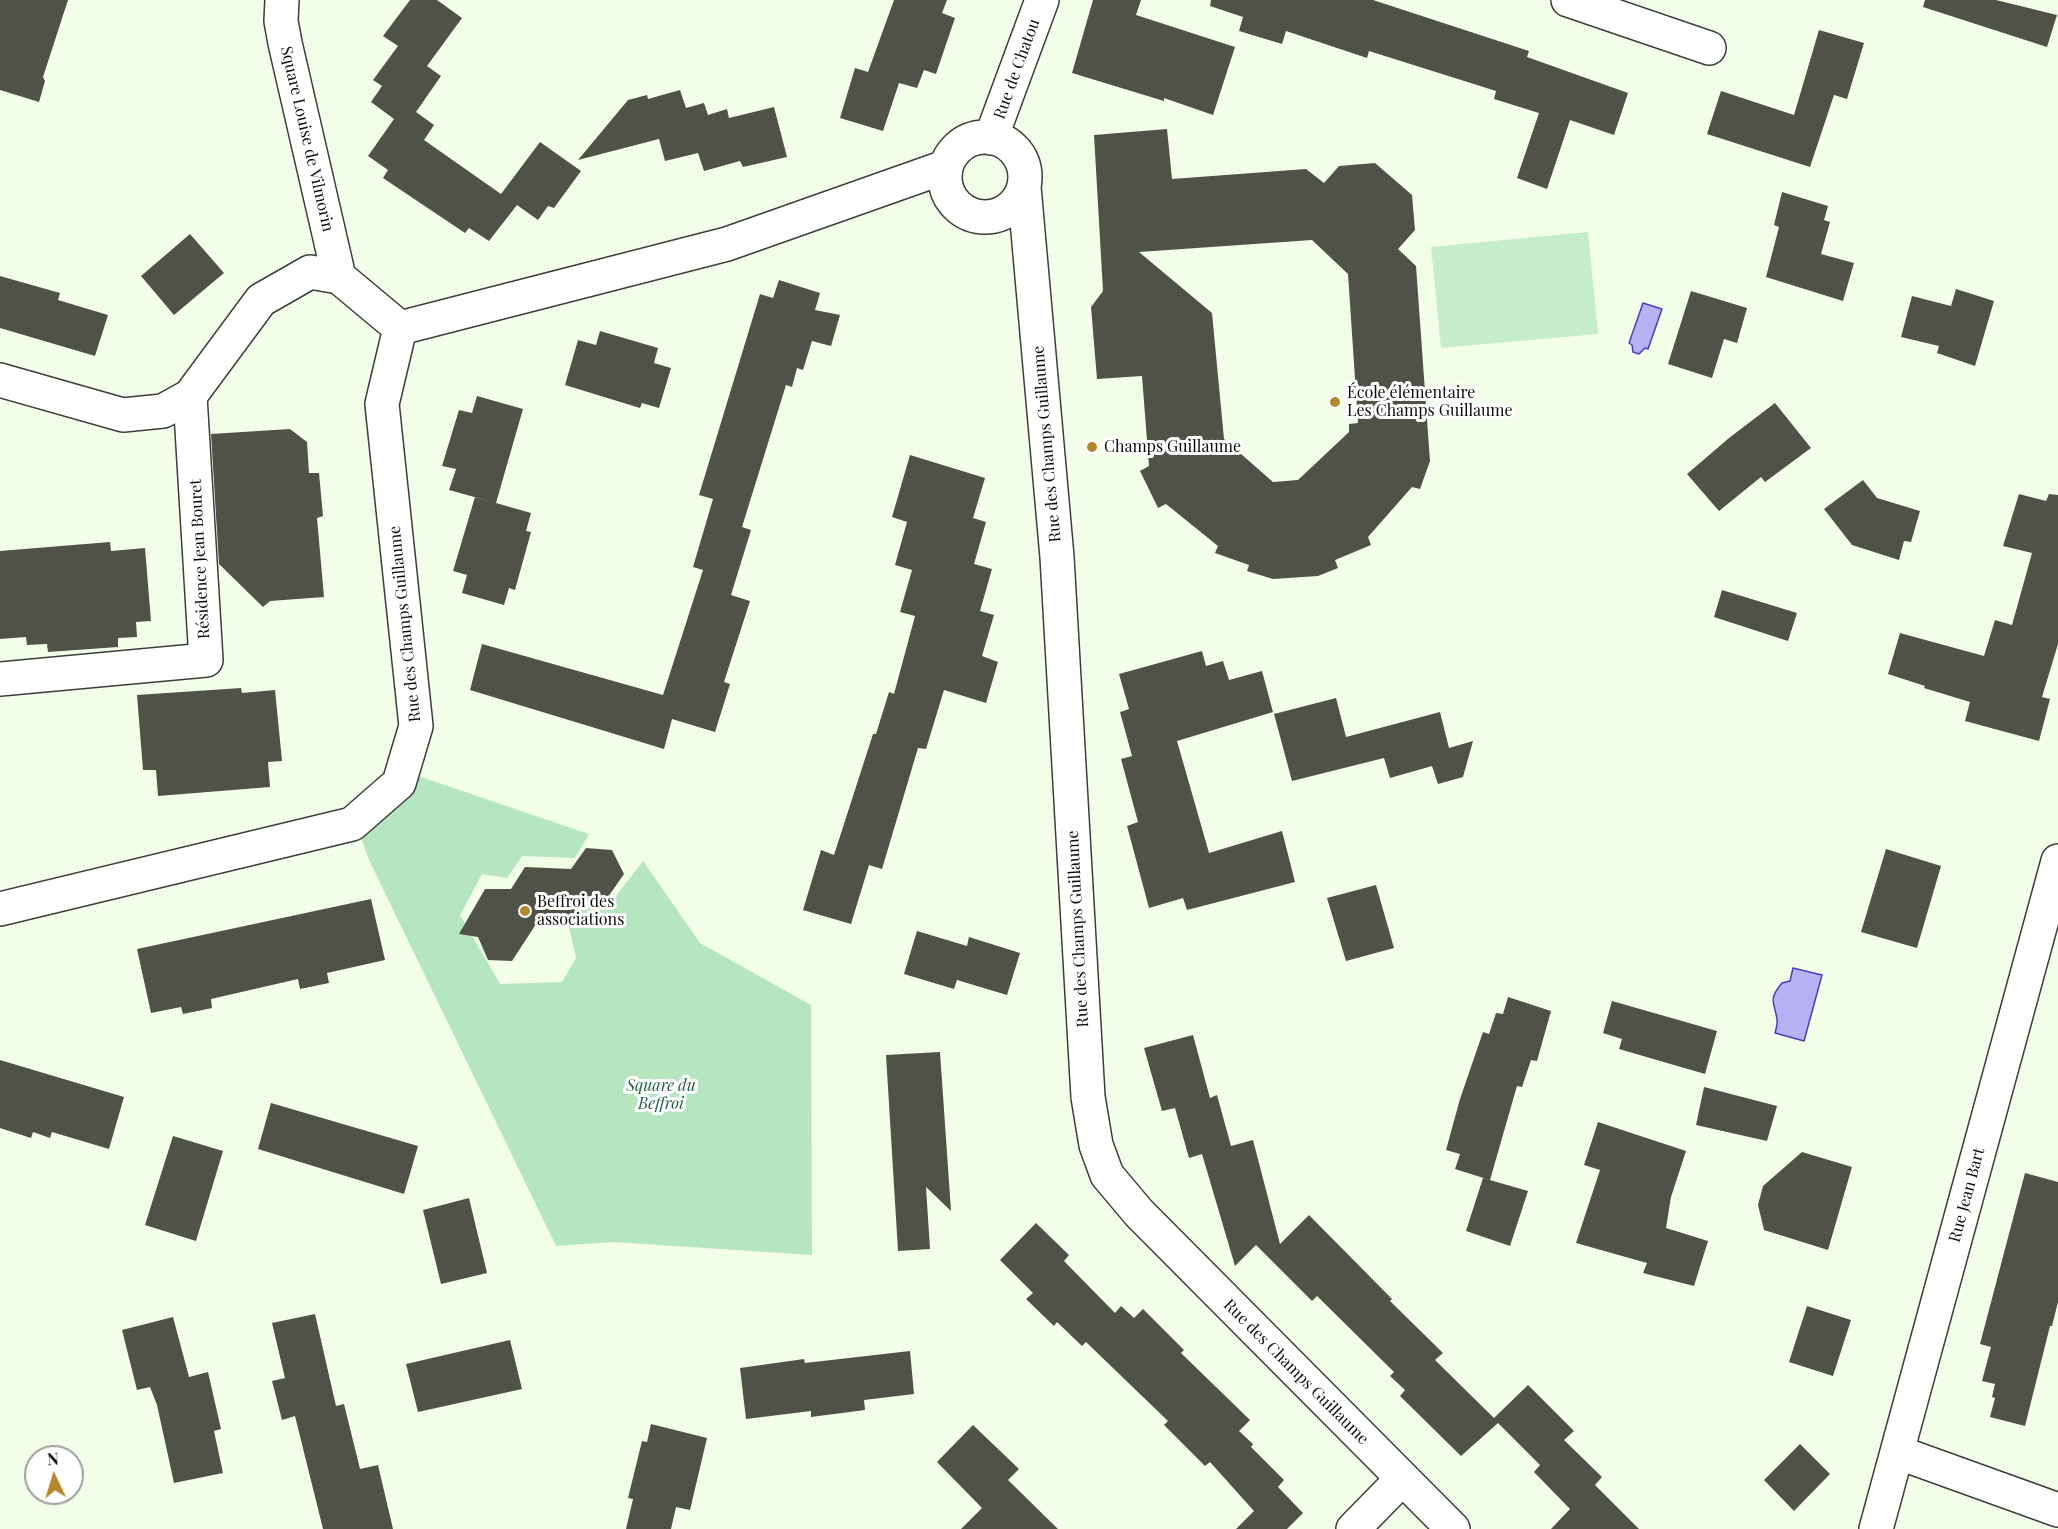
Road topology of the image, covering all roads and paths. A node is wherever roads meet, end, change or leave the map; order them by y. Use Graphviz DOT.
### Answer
graph roads {
  1 [pos="282,0"];
  2 [pos="1042,0"];
  3 [pos="1568,0"];
  4 [pos="1709,48"];
  5 [pos="991,138"];
  6 [pos="945,167"];
  7 [pos="1024,187"];
  8 [pos="339,277"];
  9 [pos="400,328"];
  10 [pos="0,380"];
  11 [pos="190,396"];
  12 [pos="0,679"];
  13 [pos="2058,861"];
  14 [pos="0,909"];
  15 [pos="1897,1452"];
  16 [pos="1402,1479"];
  17 [pos="2058,1510"];
  18 [pos="1353,1529"];
  19 [pos="1453,1529"];
  20 [pos="1876,1529"];
  1 -- 8 [label="street, Square Louise de Vilmorin"];
  2 -- 5 [label="street, Rue de Chatou"];
  3 -- 4 [label="street"];
  5 -- 6 [label="street, Rue de Chatou"];
  5 -- 7 [label="street, Rue de Chatou"];
  6 -- 7 [label="street"];
  6 -- 9 [label="street"];
  7 -- 16 [label="street, Rue des Champs Guillaume"];
  8 -- 9 [label="street"];
  8 -- 11 [label="street"];
  9 -- 14 [label="street, Rue des Champs Guillaume"];
  10 -- 11 [label="street"];
  11 -- 12 [label="street, Résidence Jean Bouret"];
  13 -- 15 [label="street, Rue Jean Bart"];
  15 -- 17 [label="street"];
  15 -- 20 [label="street, Rue Jean Bart"];
  16 -- 18 [label="street"];
  16 -- 19 [label="street, Rue des Champs Guillaume"];
}
